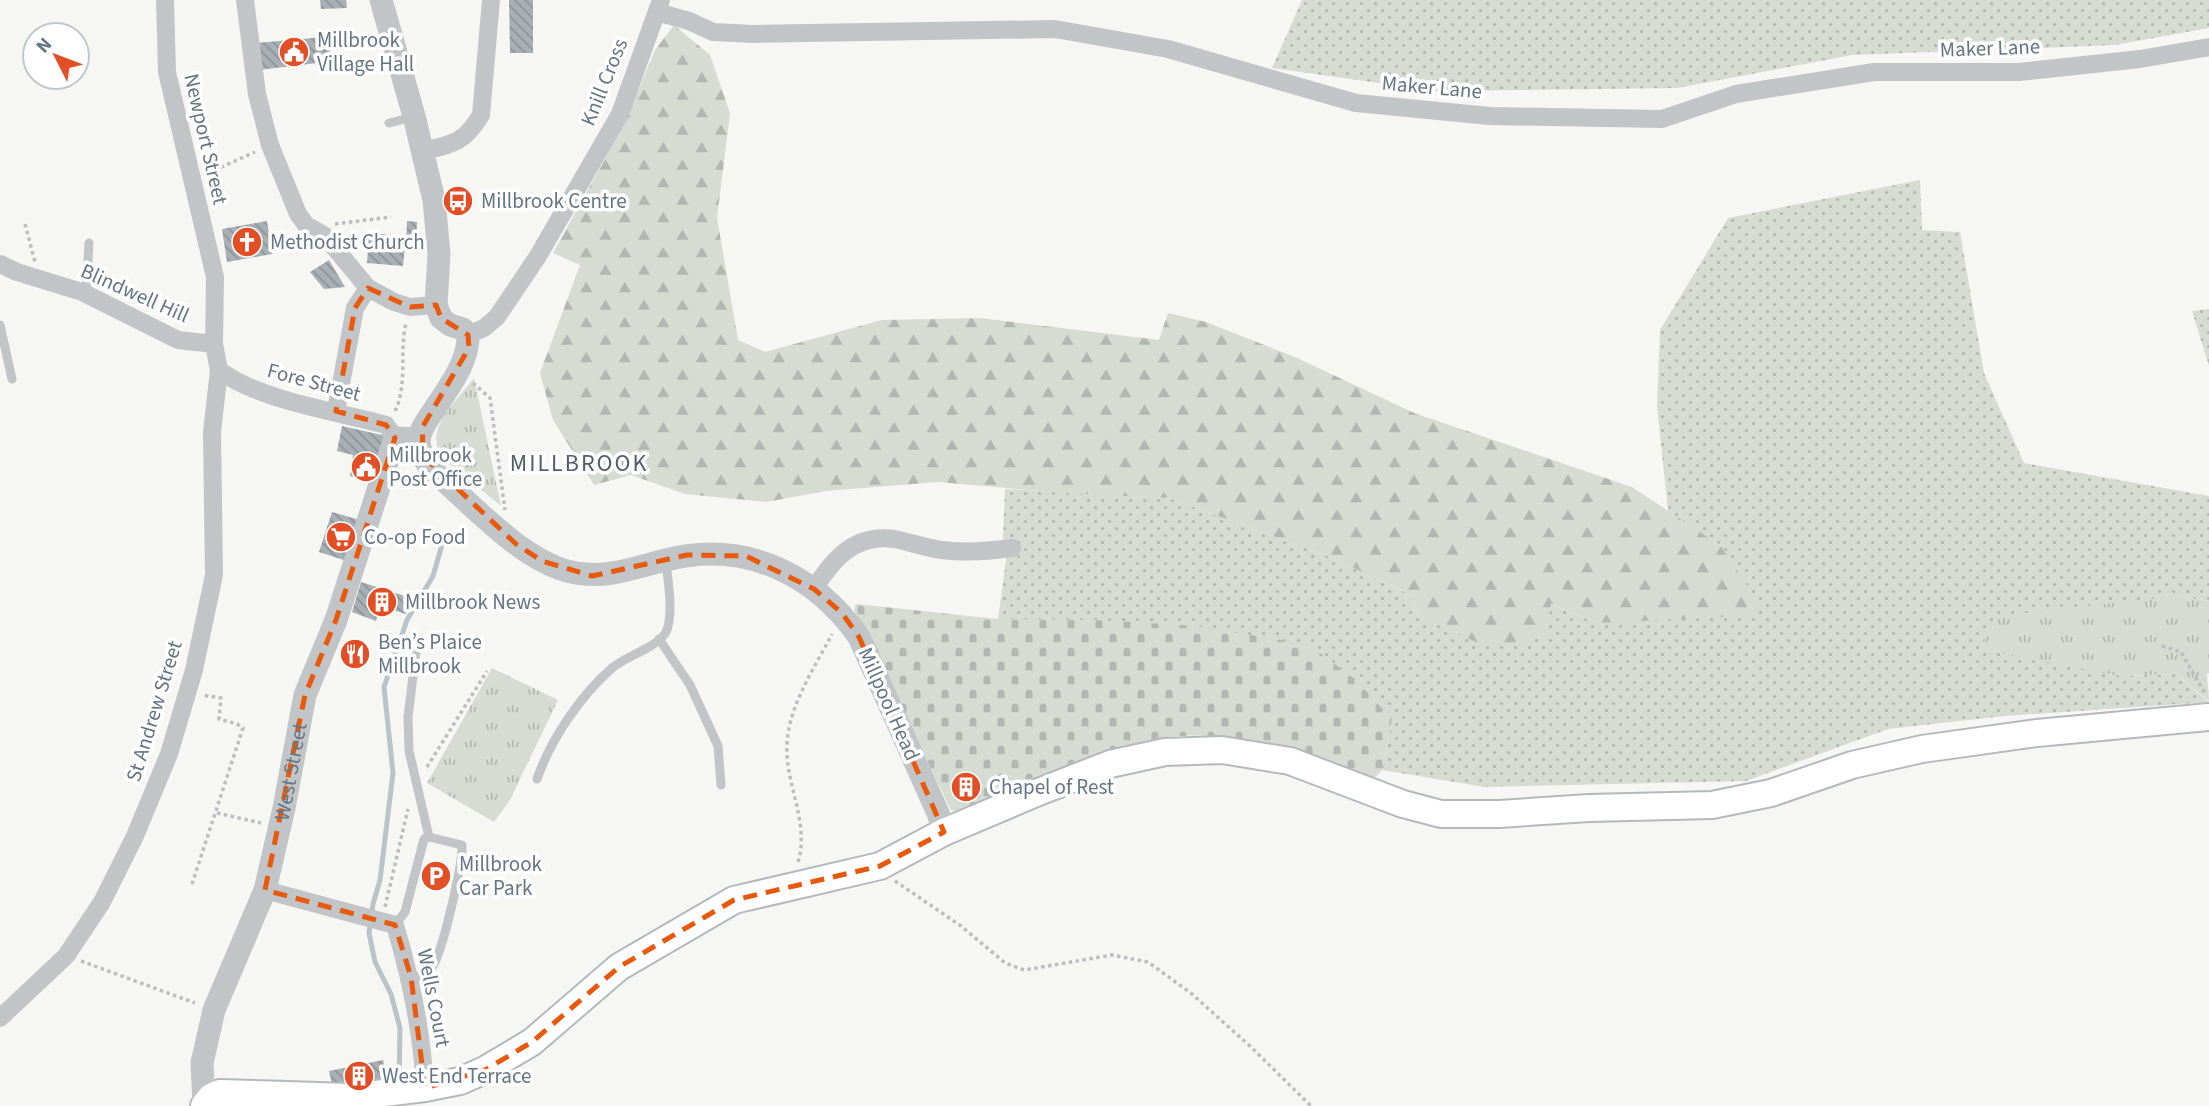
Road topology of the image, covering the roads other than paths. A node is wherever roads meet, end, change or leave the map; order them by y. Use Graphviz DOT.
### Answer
graph roads {
  1 [pos="165,0"];
  2 [pos="245,0"];
  3 [pos="381,0"];
  4 [pos="491,0"];
  5 [pos="659,6"];
  6 [pos="2209,47"];
  7 [pos="414,117"];
  8 [pos="388,123"];
  9 [pos="424,151"];
  10 [pos="89,243"];
  11 [pos="0,264"];
  12 [pos="368,288"];
  13 [pos="86,294"];
  14 [pos="436,305"];
  15 [pos="0,325"];
  16 [pos="468,335"];
  17 [pos="1,340"];
  18 [pos="215,344"];
  19 [pos="219,370"];
  20 [pos="12,379"];
  21 [pos="336,411"];
  22 [pos="390,432"];
  23 [pos="419,439"];
  24 [pos="1012,548"];
  25 [pos="666,560"];
  26 [pos="814,589"];
  27 [pos="660,639"];
  28 [pos="416,653"];
  29 [pos="2209,717"];
  30 [pos="537,779"];
  31 [pos="721,785"];
  32 [pos="944,832"];
  33 [pos="429,837"];
  34 [pos="265,890"];
  35 [pos="389,924"];
  36 [pos="411,979"];
  37 [pos="0,1018"];
  38 [pos="404,1091"];
  39 [pos="204,1105"];
  1 -- 18 [label="street, Newport Street"];
  2 -- 12 [label="street"];
  3 -- 7 [label="street"];
  4 -- 9 [label="street"];
  5 -- 6 [label="street, Maker Lane"];
  5 -- 16 [label="street, Knill Cross"];
  7 -- 8 [label="lane"];
  7 -- 9 [label="street"];
  9 -- 14 [label="street"];
  10 -- 13 [label="lane"];
  11 -- 13 [label="street, Blindwell Hill"];
  12 -- 14 [label="street"];
  12 -- 21 [label="street"];
  13 -- 18 [label="street, Blindwell Hill"];
  14 -- 16 [label="street"];
  15 -- 17 [label="lane"];
  16 -- 23 [label="street"];
  17 -- 20 [label="lane"];
  18 -- 19 [label="street, Newport Street"];
  19 -- 21 [label="street, Fore Street"];
  19 -- 37 [label="street, St Andrew Street"];
  21 -- 22 [label="street, Fore Street"];
  22 -- 23 [label="street"];
  22 -- 34 [label="street, West Street"];
  23 -- 25 [label="street, Millpool Head"];
  24 -- 26 [label="street"];
  25 -- 26 [label="street, Millpool Head"];
  25 -- 27 [label="lane"];
  26 -- 32 [label="street, Millpool Head"];
  27 -- 30 [label="lane"];
  27 -- 31 [label="lane"];
  28 -- 33 [label="lane"];
  29 -- 32 [label="main road"];
  32 -- 38 [label="main road"];
  33 -- 35 [label="lane"];
  33 -- 36 [label="lane"];
  34 -- 35 [label="street"];
  34 -- 39 [label="street, West Street"];
  35 -- 36 [label="street, Wells Court"];
  36 -- 38 [label="street, Wells Court"];
  38 -- 39 [label="main road"];
}
